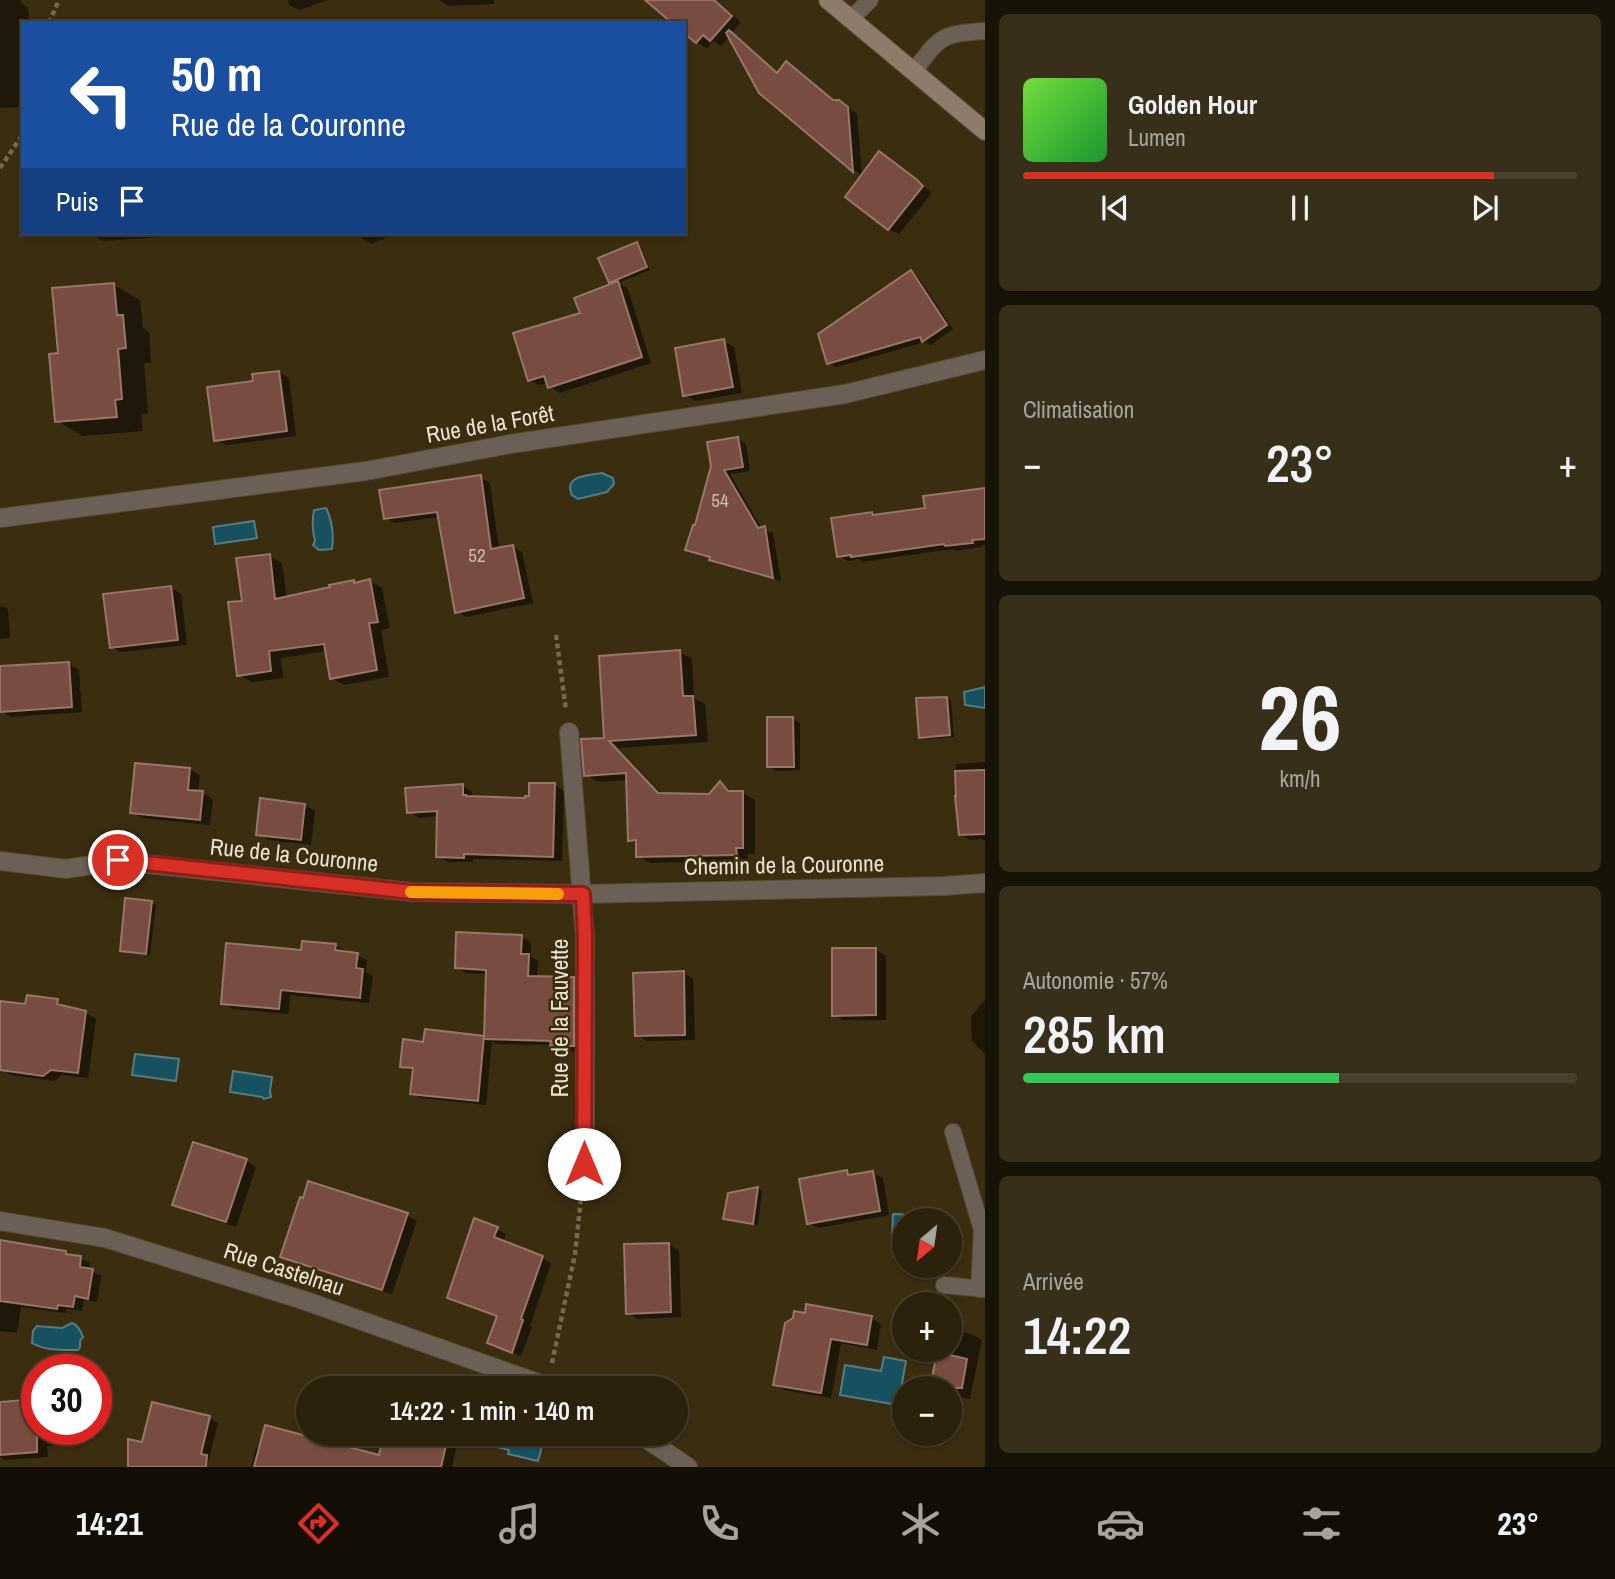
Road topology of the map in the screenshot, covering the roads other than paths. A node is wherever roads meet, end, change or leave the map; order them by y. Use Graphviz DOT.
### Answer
graph roads {
  1 [pos="828,0"];
  2 [pos="870,0"];
  3 [pos="851,19"];
  4 [pos="985,31"];
  5 [pos="914,71"];
  6 [pos="985,131"];
  7 [pos="985,360"];
  8 [pos="0,518"];
  9 [pos="569,732"];
  10 [pos="0,861"];
  11 [pos="985,883"];
  12 [pos="583,894"];
  13 [pos="953,1132"];
  14 [pos="584,1164"];
  15 [pos="0,1222"];
  16 [pos="944,1285"];
  17 [pos="982,1289"];
  18 [pos="519,1376"];
  19 [pos="657,1446"];
  20 [pos="688,1467"];
  1 -- 3 [label="main road"];
  2 -- 3 [label="lane"];
  3 -- 5 [label="main road"];
  4 -- 5 [label="lane"];
  5 -- 6 [label="main road"];
  7 -- 8 [label="street, Rue de la Forêt"];
  9 -- 12 [label="street, Rue de la Fauvette"];
  10 -- 12 [label="street, Rue de la Couronne"];
  11 -- 12 [label="street, Chemin de la Couronne"];
  12 -- 14 [label="street, Rue de la Fauvette"];
  13 -- 17 [label="lane"];
  15 -- 18 [label="street, Rue Castelnau"];
  16 -- 17 [label="lane"];
  19 -- 20 [label="street"];
}
